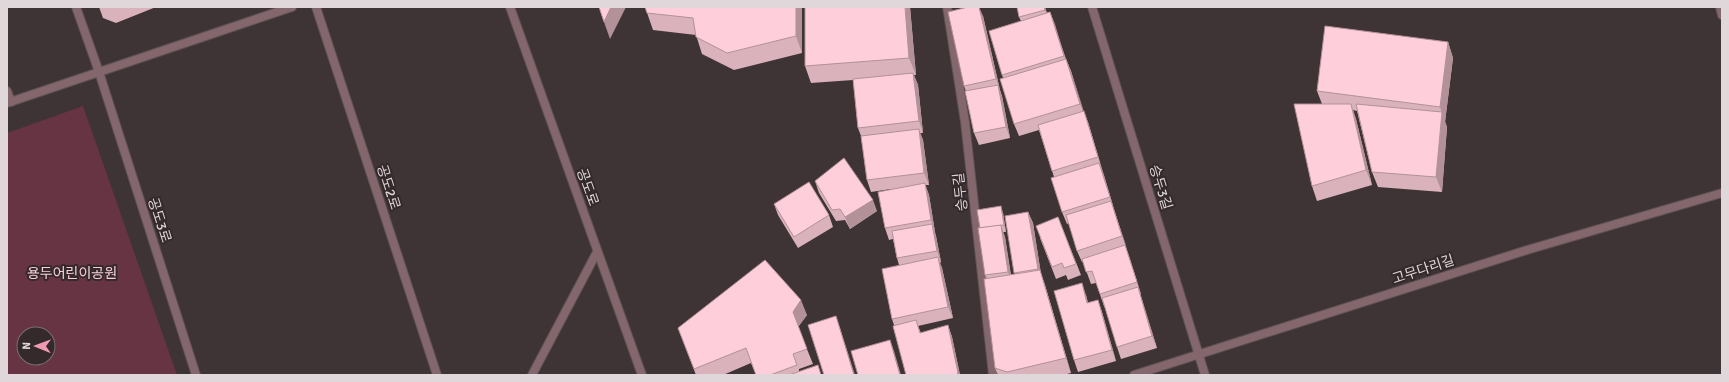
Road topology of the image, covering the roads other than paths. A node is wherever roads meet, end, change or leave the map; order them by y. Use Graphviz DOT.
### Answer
graph roads {
  1 [pos="76,7"];
  2 [pos="292,7"];
  3 [pos="316,7"];
  4 [pos="510,7"];
  5 [pos="947,7"];
  6 [pos="1092,7"];
  7 [pos="1720,7"];
  8 [pos="1722,15"];
  9 [pos="99,72"];
  10 [pos="7,91"];
  11 [pos="9,103"];
  12 [pos="1722,193"];
  13 [pos="597,252"];
  14 [pos="1199,356"];
  15 [pos="196,375"];
  16 [pos="436,375"];
  17 [pos="532,375"];
  18 [pos="642,375"];
  19 [pos="993,375"];
  20 [pos="1134,375"];
  21 [pos="1205,375"];
  1 -- 9 [label="street, 공도3로"];
  2 -- 9 [label="street"];
  3 -- 16 [label="street, 공도2로"];
  4 -- 13 [label="street, 공도로"];
  5 -- 19 [label="street, 승두길"];
  6 -- 14 [label="street, 승두3길"];
  7 -- 8 [label="street"];
  9 -- 11 [label="street"];
  9 -- 15 [label="street, 공도3로"];
  10 -- 11 [label="street"];
  12 -- 14 [label="street, 고무다리길"];
  13 -- 17 [label="street"];
  13 -- 18 [label="street, 공도로"];
  14 -- 20 [label="street, 고무다리길"];
  14 -- 21 [label="street, 승두3길"];
}
